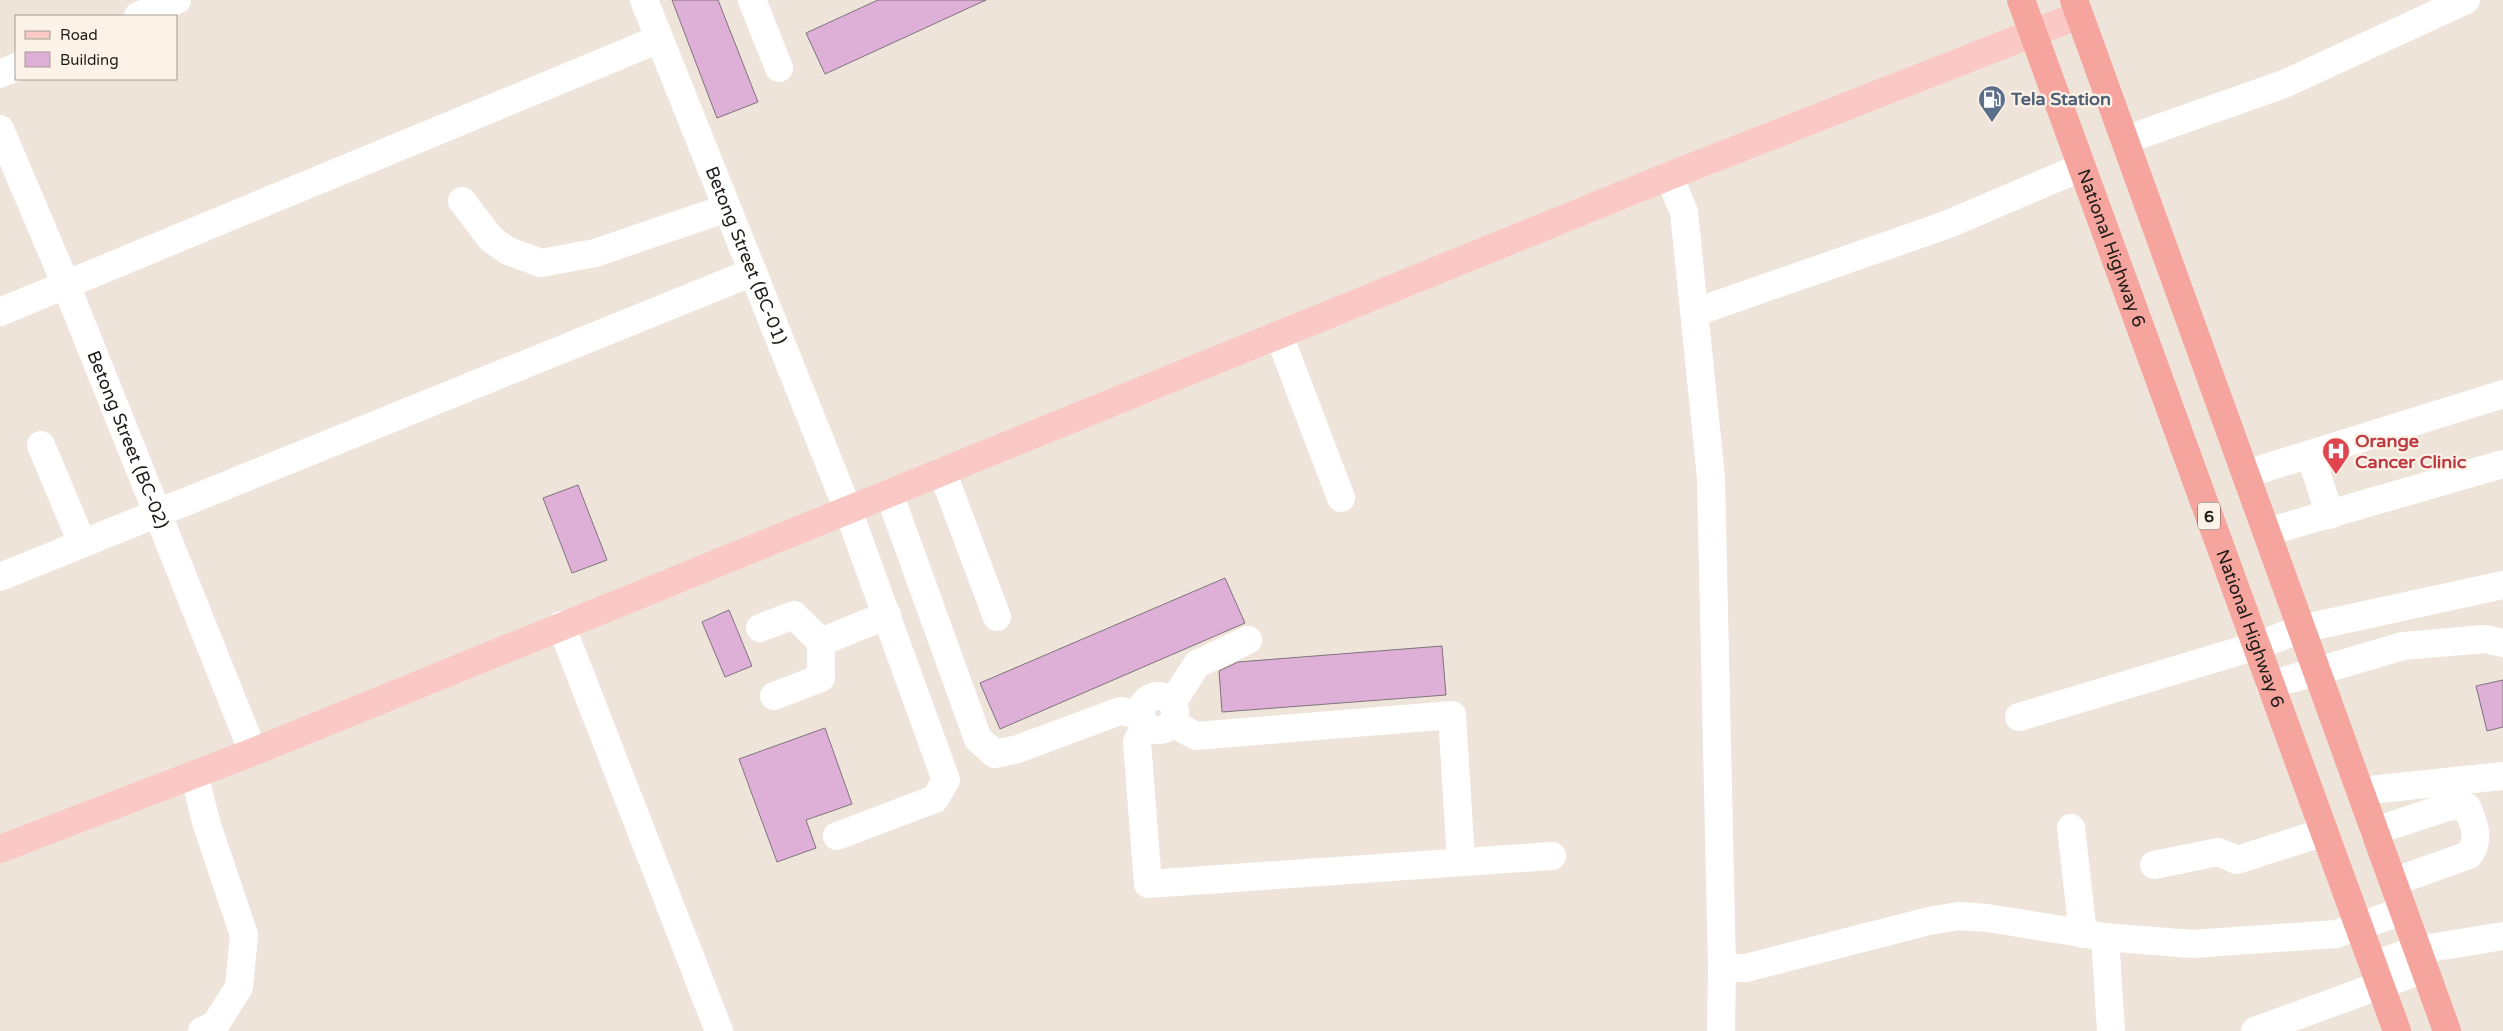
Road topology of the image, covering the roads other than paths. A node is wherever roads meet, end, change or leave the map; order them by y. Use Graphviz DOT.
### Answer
graph roads {
  1 [pos="177,0"];
  2 [pos="644,0"];
  3 [pos="2021,0"];
  4 [pos="2466,0"];
  5 [pos="756,1"];
  6 [pos="2076,7"];
  7 [pos="140,15"];
  8 [pos="2033,33"];
  9 [pos="660,39"];
  10 [pos="15,67"];
  11 [pos="779,68"];
  12 [pos="0,74"];
  13 [pos="0,129"];
  14 [pos="2125,140"];
  15 [pos="2082,167"];
  16 [pos="1669,176"];
  17 [pos="462,201"];
  18 [pos="727,208"];
  19 [pos="753,272"];
  20 [pos="66,285"];
  21 [pos="0,312"];
  22 [pos="1696,312"];
  23 [pos="1279,334"];
  24 [pos="2503,394"];
  25 [pos="41,445"];
  26 [pos="2310,454"];
  27 [pos="2503,464"];
  28 [pos="942,471"];
  29 [pos="2246,474"];
  30 [pos="890,493"];
  31 [pos="1341,498"];
  32 [pos="848,510"];
  33 [pos="157,513"];
  34 [pos="2330,515"];
  35 [pos="2267,532"];
  36 [pos="82,543"];
  37 [pos="0,576"];
  38 [pos="2503,585"];
  39 [pos="887,616"];
  40 [pos="997,617"];
  41 [pos="561,625"];
  42 [pos="760,628"];
  43 [pos="2301,629"];
  44 [pos="1248,640"];
  45 [pos="821,642"];
  46 [pos="2503,643"];
  47 [pos="2256,646"];
  48 [pos="2316,670"];
  49 [pos="2270,684"];
  50 [pos="774,696"];
  51 [pos="1172,713"];
  52 [pos="2019,717"];
  53 [pos="1143,720"];
  54 [pos="253,752"];
  55 [pos="194,775"];
  56 [pos="2503,776"];
  57 [pos="2360,791"];
  58 [pos="2071,828"];
  59 [pos="2374,831"];
  60 [pos="2324,832"];
  61 [pos="836,836"];
  62 [pos="0,849"];
  63 [pos="1552,856"];
  64 [pos="1461,861"];
  65 [pos="2154,865"];
  66 [pos="2393,882"];
  67 [pos="2403,911"];
  68 [pos="2359,927"];
  69 [pos="2094,936"];
  70 [pos="2503,936"];
  71 [pos="2421,959"];
  72 [pos="1722,968"];
  73 [pos="2376,975"];
  74 [pos="202,1031"];
  75 [pos="719,1031"];
  76 [pos="1721,1031"];
  77 [pos="2111,1031"];
  78 [pos="2255,1031"];
  79 [pos="2396,1031"];
  80 [pos="2447,1031"];
  1 -- 7 [label="street"];
  2 -- 9 [label="street, Betong Street (BC-01)"];
  3 -- 8 [label="highway, National Highway 6 / 6"];
  4 -- 14 [label="street"];
  5 -- 11 [label="street"];
  6 -- 8 [label="main road"];
  6 -- 14 [label="highway"];
  8 -- 15 [label="highway, National Highway 6 / 6"];
  8 -- 16 [label="main road"];
  9 -- 18 [label="street, Betong Street (BC-01)"];
  9 -- 20 [label="street"];
  10 -- 12 [label="street"];
  13 -- 20 [label="street, Betong Street (BC-02)"];
  14 -- 29 [label="highway"];
  15 -- 22 [label="street"];
  15 -- 47 [label="highway, National Highway 6 / 6"];
  16 -- 22 [label="street"];
  16 -- 23 [label="main road"];
  17 -- 18 [label="street"];
  18 -- 19 [label="street, Betong Street (BC-01)"];
  19 -- 32 [label="street, Betong Street (BC-01)"];
  19 -- 33 [label="street"];
  20 -- 21 [label="street"];
  20 -- 33 [label="street, Betong Street (BC-02)"];
  22 -- 72 [label="street"];
  23 -- 28 [label="main road"];
  23 -- 31 [label="street"];
  24 -- 26 [label="street"];
  25 -- 36 [label="street"];
  26 -- 29 [label="street"];
  26 -- 34 [label="street"];
  27 -- 34 [label="street"];
  28 -- 30 [label="main road"];
  28 -- 40 [label="street"];
  29 -- 35 [label="highway"];
  30 -- 32 [label="main road"];
  30 -- 53 [label="street"];
  32 -- 39 [label="street, Betong Street (BC-01)"];
  32 -- 41 [label="main road"];
  33 -- 36 [label="street"];
  33 -- 54 [label="street, Betong Street (BC-02)"];
  34 -- 35 [label="street"];
  35 -- 43 [label="highway"];
  36 -- 37 [label="street"];
  38 -- 43 [label="street"];
  39 -- 45 [label="street"];
  39 -- 61 [label="street, Betong Street (BC-01)"];
  41 -- 54 [label="main road"];
  41 -- 75 [label="street"];
  42 -- 45 [label="street"];
  43 -- 47 [label="street"];
  43 -- 48 [label="highway"];
  44 -- 51 [label="street"];
  45 -- 50 [label="street"];
  46 -- 48 [label="street"];
  47 -- 49 [label="highway, National Highway 6 / 6"];
  47 -- 52 [label="street"];
  48 -- 49 [label="street"];
  48 -- 57 [label="highway"];
  49 -- 60 [label="highway, National Highway 6 / 6"];
  51 -- 53 [label="street"];
  51 -- 64 [label="street"];
  53 -- 64 [label="street"];
  54 -- 55 [label="main road"];
  55 -- 62 [label="main road"];
  55 -- 74 [label="street"];
  56 -- 57 [label="street"];
  57 -- 59 [label="highway"];
  58 -- 69 [label="street"];
  59 -- 66 [label="highway"];
  59 -- 66 [label="street"];
  60 -- 65 [label="street"];
  60 -- 68 [label="highway, National Highway 6 / 6"];
  63 -- 64 [label="street"];
  66 -- 67 [label="highway"];
  67 -- 68 [label="street"];
  67 -- 71 [label="highway"];
  68 -- 69 [label="street"];
  68 -- 73 [label="highway, National Highway 6 / 6"];
  69 -- 72 [label="street"];
  69 -- 77 [label="street"];
  70 -- 71 [label="street"];
  71 -- 73 [label="street"];
  71 -- 80 [label="highway"];
  72 -- 76 [label="street"];
  73 -- 78 [label="street"];
  73 -- 79 [label="highway, National Highway 6 / 6"];
}
